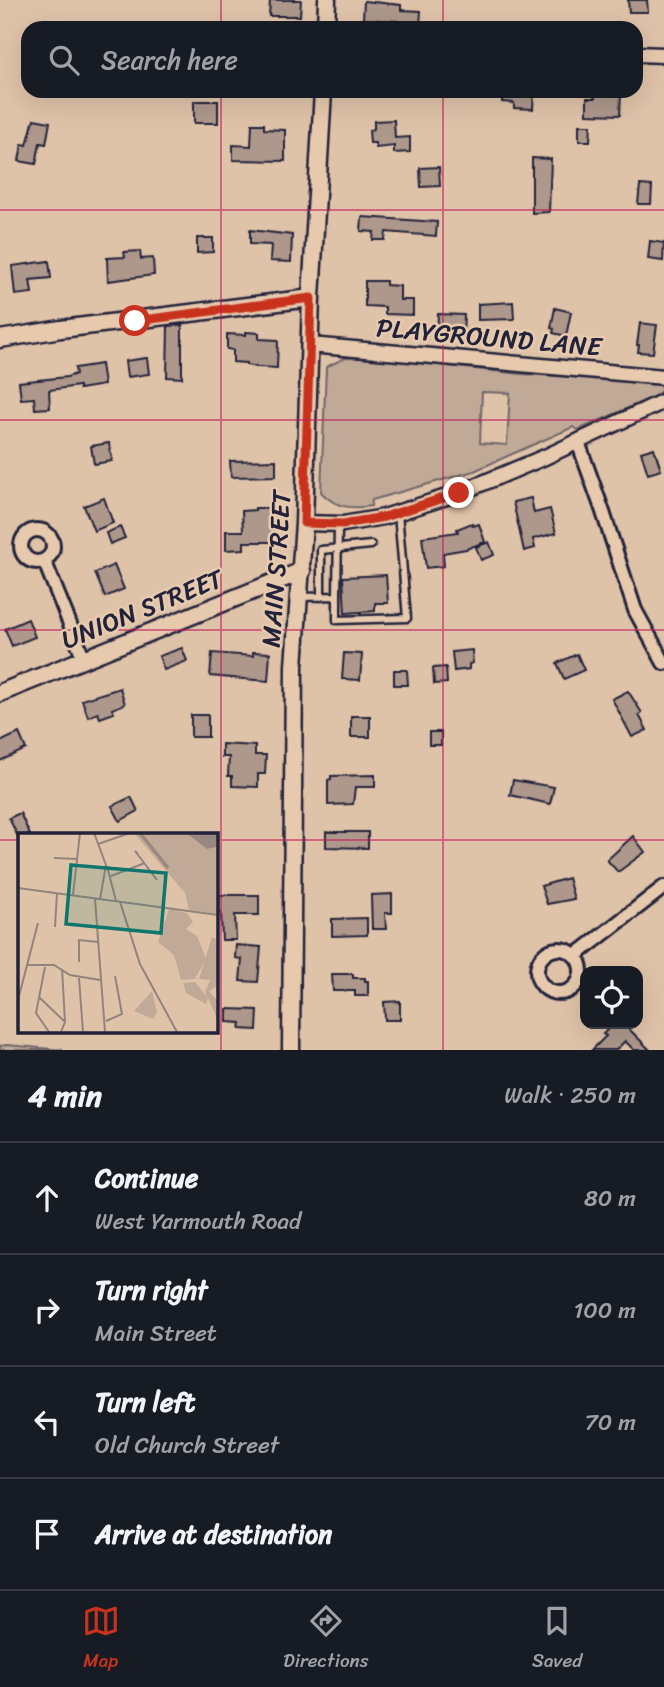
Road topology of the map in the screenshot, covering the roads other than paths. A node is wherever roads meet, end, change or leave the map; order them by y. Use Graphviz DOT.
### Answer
graph roads {
  1 [pos="327,0"];
  2 [pos="326,21"];
  3 [pos="643,54"];
  4 [pos="664,55"];
  5 [pos="323,98"];
  6 [pos="311,298"];
  7 [pos="0,339"];
  8 [pos="310,345"];
  9 [pos="664,377"];
  10 [pos="664,401"];
  11 [pos="578,442"];
  12 [pos="398,513"];
  13 [pos="304,523"];
  14 [pos="338,524"];
  15 [pos="371,545"];
  16 [pos="337,548"];
  17 [pos="44,560"];
  18 [pos="302,570"];
  19 [pos="337,596"];
  20 [pos="300,597"];
  21 [pos="321,597"];
  22 [pos="84,659"];
  23 [pos="664,663"];
  24 [pos="0,693"];
  25 [pos="664,887"];
  26 [pos="575,956"];
  27 [pos="291,1050"];
  1 -- 2 [label="main road"];
  3 -- 4 [label="street"];
  5 -- 6 [label="main road, MAIN STREET"];
  6 -- 7 [label="main road"];
  6 -- 8 [label="main road, MAIN STREET"];
  8 -- 9 [label="street, PLAYGROUND LANE"];
  8 -- 13 [label="main road, MAIN STREET"];
  10 -- 11 [label="street"];
  11 -- 12 [label="street"];
  11 -- 23 [label="street"];
  12 -- 14 [label="street"];
  12 -- 19 [label="lane"];
  13 -- 14 [label="street"];
  13 -- 18 [label="main road, MAIN STREET"];
  14 -- 16 [label="lane"];
  15 -- 16 [label="lane"];
  16 -- 19 [label="lane"];
  16 -- 21 [label="lane"];
  17 -- 22 [label="street"];
  18 -- 20 [label="main road, MAIN STREET"];
  18 -- 22 [label="main road, UNION STREET"];
  19 -- 21 [label="lane"];
  20 -- 21 [label="lane"];
  20 -- 27 [label="main road, MAIN STREET"];
  22 -- 24 [label="main road, UNION STREET"];
  25 -- 26 [label="street"];
}
